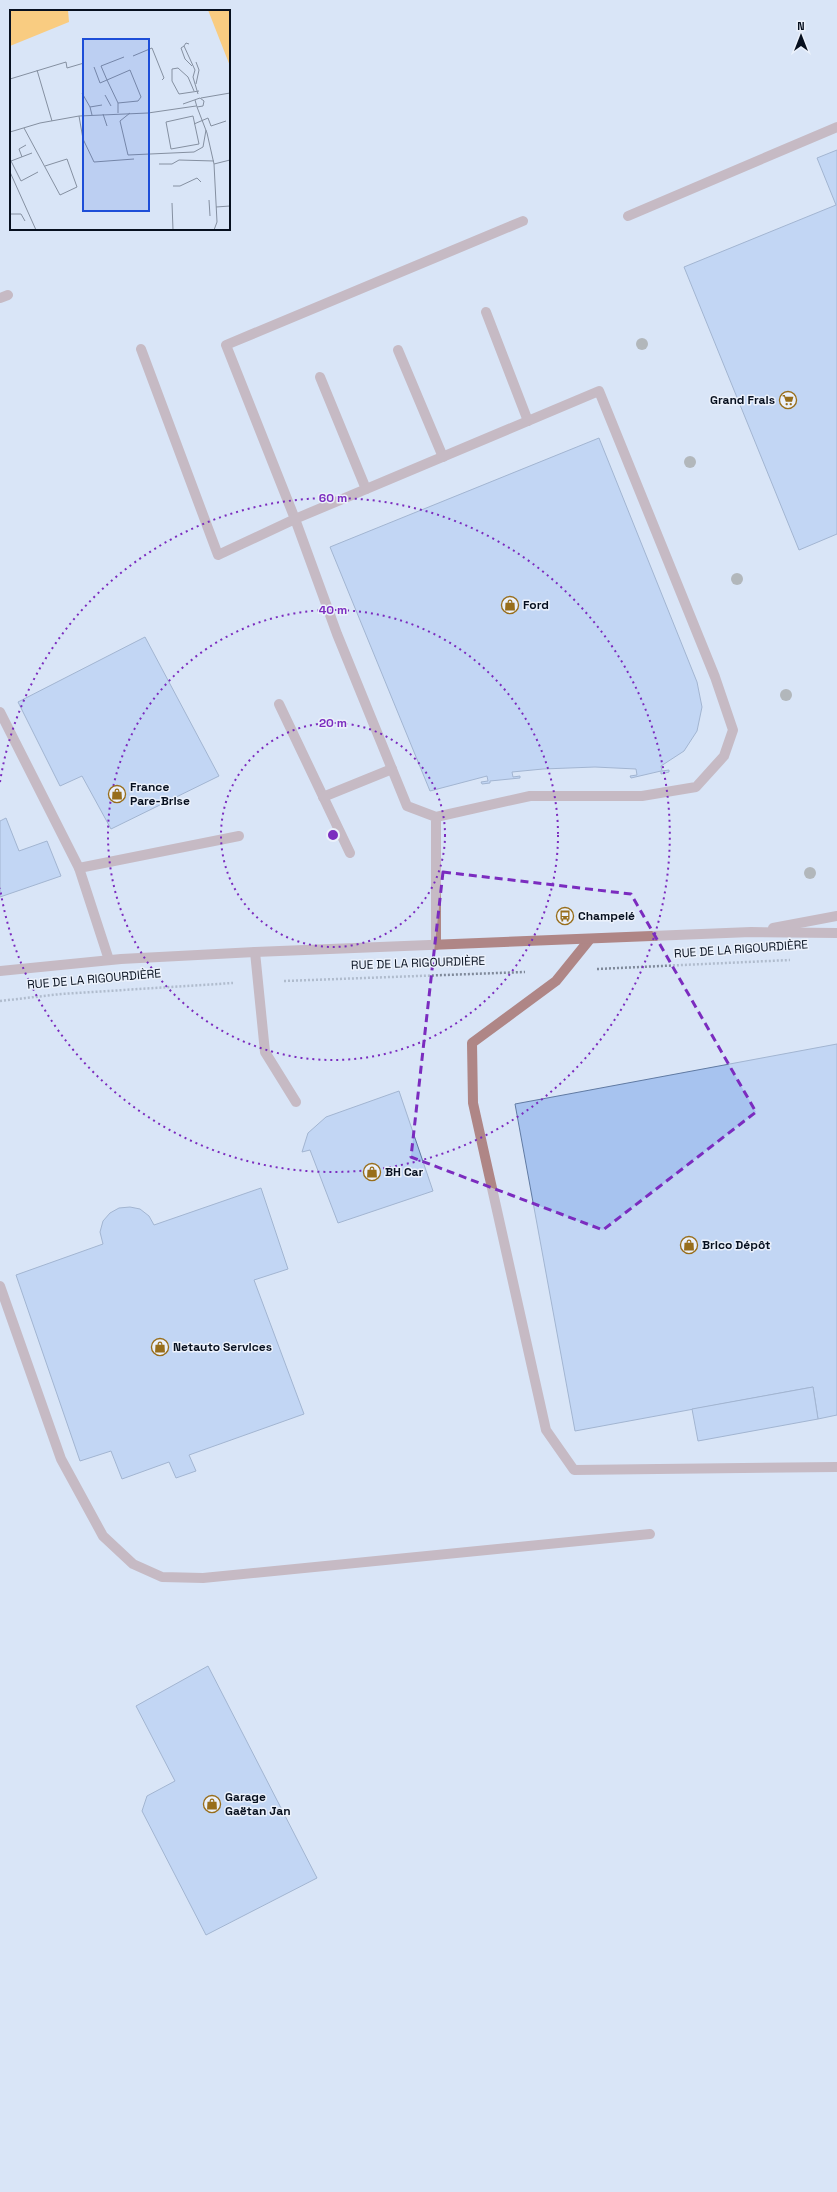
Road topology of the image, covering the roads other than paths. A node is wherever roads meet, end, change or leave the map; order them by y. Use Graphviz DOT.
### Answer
graph roads {
  1 [pos="837,127"];
  2 [pos="628,216"];
  3 [pos="523,221"];
  4 [pos="486,312"];
  5 [pos="141,348"];
  6 [pos="398,350"];
  7 [pos="320,377"];
  8 [pos="528,421"];
  9 [pos="443,457"];
  10 [pos="366,489"];
  11 [pos="295,519"];
  12 [pos="279,704"];
  13 [pos="0,712"];
  14 [pos="392,769"];
  15 [pos="323,797"];
  16 [pos="436,817"];
  17 [pos="240,836"];
  18 [pos="350,853"];
  19 [pos="79,868"];
  20 [pos="837,916"];
  21 [pos="751,932"];
  22 [pos="837,933"];
  23 [pos="590,939"];
  24 [pos="436,945"];
  25 [pos="255,952"];
  26 [pos="109,960"];
  27 [pos="0,971"];
  28 [pos="296,1102"];
  29 [pos="0,1286"];
  30 [pos="837,1467"];
  31 [pos="650,1534"];
  1 -- 2 [label="street"];
  3 -- 11 [label="street"];
  4 -- 8 [label="street"];
  5 -- 11 [label="street"];
  6 -- 9 [label="street"];
  7 -- 10 [label="street"];
  8 -- 9 [label="street"];
  8 -- 16 [label="street"];
  9 -- 10 [label="street"];
  10 -- 11 [label="street"];
  11 -- 14 [label="street"];
  12 -- 15 [label="street"];
  13 -- 19 [label="street"];
  14 -- 15 [label="street"];
  14 -- 16 [label="street"];
  15 -- 18 [label="street"];
  16 -- 24 [label="street"];
  17 -- 19 [label="street"];
  19 -- 26 [label="street"];
  20 -- 21 [label="street, RUE DE LA RIGOURDIÈRE"];
  21 -- 22 [label="street, RUE DE LA RIGOURDIÈRE"];
  21 -- 23 [label="street, RUE DE LA RIGOURDIÈRE"];
  23 -- 24 [label="street, RUE DE LA RIGOURDIÈRE"];
  23 -- 30 [label="street"];
  24 -- 25 [label="street, RUE DE LA RIGOURDIÈRE"];
  25 -- 26 [label="street, RUE DE LA RIGOURDIÈRE"];
  25 -- 28 [label="street"];
  26 -- 27 [label="street, RUE DE LA RIGOURDIÈRE"];
  29 -- 31 [label="street"];
}
